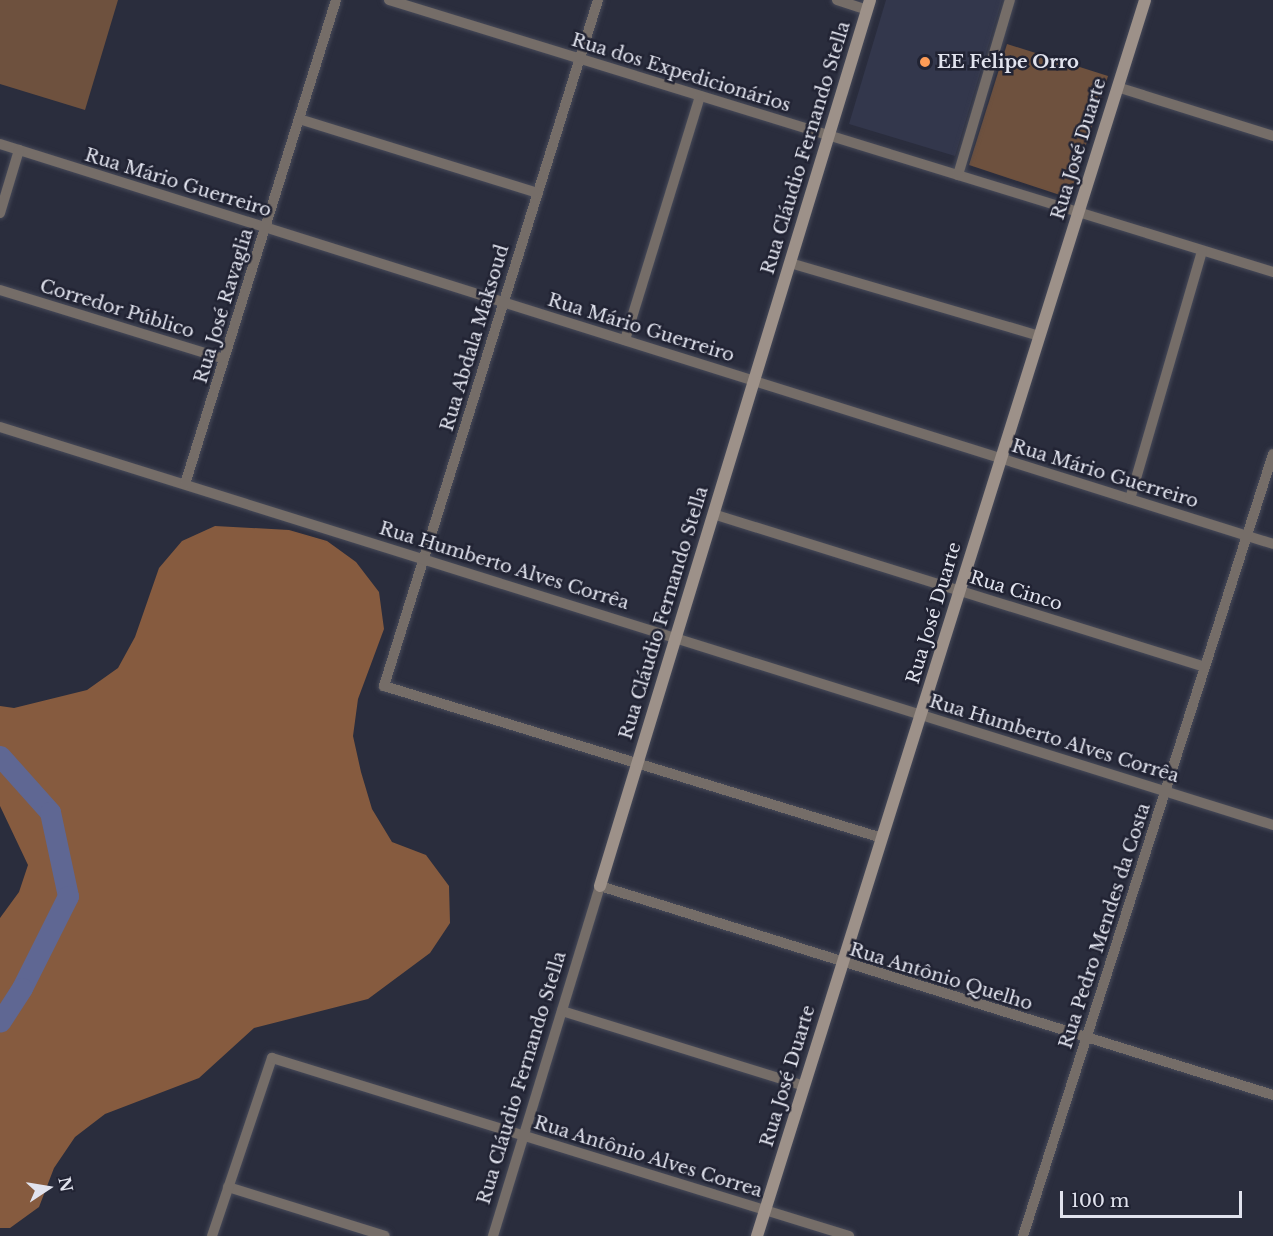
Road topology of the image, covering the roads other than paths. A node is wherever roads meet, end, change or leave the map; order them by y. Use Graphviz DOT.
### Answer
graph roads {
  1 [pos="336,0"];
  2 [pos="389,0"];
  3 [pos="598,0"];
  4 [pos="837,0"];
  5 [pos="1010,0"];
  6 [pos="1144,0"];
  7 [pos="869,5"];
  8 [pos="580,59"];
  9 [pos="1117,87"];
  10 [pos="700,96"];
  11 [pos="299,119"];
  12 [pos="829,136"];
  13 [pos="1273,136"];
  14 [pos="0,144"];
  15 [pos="19,150"];
  16 [pos="958,175"];
  17 [pos="538,193"];
  18 [pos="0,213"];
  19 [pos="1078,213"];
  20 [pos="265,227"];
  21 [pos="1202,251"];
  22 [pos="790,263"];
  23 [pos="1273,272"];
  24 [pos="0,290"];
  25 [pos="504,302"];
  26 [pos="1039,336"];
  27 [pos="625,340"];
  28 [pos="224,359"];
  29 [pos="754,381"];
  30 [pos="0,427"];
  31 [pos="1273,454"];
  32 [pos="1001,458"];
  33 [pos="185,484"];
  34 [pos="1131,499"];
  35 [pos="713,514"];
  36 [pos="1247,535"];
  37 [pos="1273,544"];
  38 [pos="424,558"];
  39 [pos="959,591"];
  40 [pos="676,637"];
  41 [pos="1205,667"];
  42 [pos="921,714"];
  43 [pos="638,762"];
  44 [pos="1165,791"];
  45 [pos="1273,825"];
  46 [pos="882,838"];
  47 [pos="600,886"];
  48 [pos="843,964"];
  49 [pos="562,1011"];
  50 [pos="1086,1038"];
  51 [pos="804,1086"];
  52 [pos="1273,1095"];
  53 [pos="524,1136"];
  54 [pos="228,1187"];
  55 [pos="765,1210"];
  56 [pos="212,1236"];
  57 [pos="386,1236"];
  58 [pos="493,1236"];
  59 [pos="757,1236"];
  60 [pos="849,1236"];
  61 [pos="1023,1236"];
  1 -- 11 [label="street, Rua José Ravaglia"];
  2 -- 8 [label="street, Rua dos Expedicionários"];
  3 -- 8 [label="street, Rua Abdala Maksoud"];
  4 -- 7 [label="street"];
  5 -- 16 [label="street"];
  6 -- 9 [label="street, Rua José Duarte"];
  7 -- 12 [label="street, Rua Cláudio Fernando Stella"];
  8 -- 10 [label="street, Rua dos Expedicionários"];
  8 -- 17 [label="street, Rua Abdala Maksoud"];
  9 -- 13 [label="street"];
  9 -- 19 [label="street, Rua José Duarte"];
  10 -- 12 [label="street, Rua dos Expedicionários"];
  10 -- 27 [label="street"];
  11 -- 17 [label="street"];
  11 -- 20 [label="street, Rua José Ravaglia"];
  12 -- 16 [label="street, Rua dos Expedicionários"];
  12 -- 22 [label="street, Rua Cláudio Fernando Stella"];
  14 -- 15 [label="street, Rua Mário Guerreiro"];
  15 -- 18 [label="street"];
  15 -- 20 [label="street, Rua Mário Guerreiro"];
  16 -- 19 [label="street, Rua dos Expedicionários"];
  17 -- 25 [label="street, Rua Abdala Maksoud"];
  19 -- 21 [label="street, Rua dos Expedicionários"];
  19 -- 26 [label="street, Rua José Duarte"];
  20 -- 25 [label="street, Rua Mário Guerreiro"];
  20 -- 28 [label="street, Rua José Ravaglia"];
  21 -- 23 [label="street, Rua dos Expedicionários"];
  21 -- 34 [label="street"];
  22 -- 26 [label="street"];
  22 -- 29 [label="street, Rua Cláudio Fernando Stella"];
  24 -- 28 [label="street, Corredor Público"];
  25 -- 27 [label="street, Rua Mário Guerreiro"];
  25 -- 38 [label="street, Rua Abdala Maksoud"];
  26 -- 32 [label="street, Rua José Duarte"];
  27 -- 29 [label="street, Rua Mário Guerreiro"];
  28 -- 33 [label="street, Rua José Ravaglia"];
  29 -- 32 [label="street, Rua Mário Guerreiro"];
  29 -- 35 [label="street, Rua Cláudio Fernando Stella"];
  30 -- 33 [label="street, Rua Humberto Alves Corrêa"];
  31 -- 36 [label="street, Rua Pedro Mendes da Costa"];
  32 -- 34 [label="street, Rua Mário Guerreiro"];
  32 -- 39 [label="street, Rua José Duarte"];
  33 -- 38 [label="street, Rua Humberto Alves Corrêa"];
  34 -- 36 [label="street, Rua Mário Guerreiro"];
  35 -- 39 [label="street, Rua Cinco"];
  35 -- 40 [label="street, Rua Cláudio Fernando Stella"];
  36 -- 37 [label="street, Rua Mário Guerreiro"];
  36 -- 41 [label="street, Rua Pedro Mendes da Costa"];
  38 -- 40 [label="street, Rua Humberto Alves Corrêa"];
  38 -- 43 [label="street, Rua Abdala Maksoud"];
  39 -- 41 [label="street, Rua Cinco"];
  39 -- 42 [label="street, Rua José Duarte"];
  40 -- 42 [label="street, Rua Humberto Alves Corrêa"];
  40 -- 43 [label="street, Rua Cláudio Fernando Stella"];
  41 -- 44 [label="street, Rua Pedro Mendes da Costa"];
  42 -- 44 [label="street, Rua Humberto Alves Corrêa"];
  42 -- 46 [label="street, Rua José Duarte"];
  43 -- 46 [label="street"];
  43 -- 47 [label="street, Rua Cláudio Fernando Stella"];
  44 -- 45 [label="street, Rua Humberto Alves Corrêa"];
  44 -- 50 [label="street, Rua Pedro Mendes da Costa"];
  46 -- 48 [label="street, Rua José Duarte"];
  47 -- 48 [label="street, Rua Antônio Quelho"];
  47 -- 49 [label="street, Rua Cláudio Fernando Stella"];
  48 -- 50 [label="street, Rua Antônio Quelho"];
  48 -- 51 [label="street, Rua José Duarte"];
  49 -- 51 [label="street"];
  49 -- 53 [label="street, Rua Cláudio Fernando Stella"];
  50 -- 52 [label="street, Rua Antônio Quelho"];
  50 -- 61 [label="street, Rua Pedro Mendes da Costa"];
  51 -- 55 [label="street, Rua José Duarte"];
  53 -- 54 [label="street, Rua Antônio Alves Correa"];
  53 -- 55 [label="street, Rua Antônio Alves Correa"];
  53 -- 58 [label="street, Rua Cláudio Fernando Stella"];
  54 -- 56 [label="street, Rua Antônio Alves Correa"];
  54 -- 57 [label="street"];
  55 -- 59 [label="street, Rua José Duarte"];
  55 -- 60 [label="street, Rua Antônio Alves Correa"];
}
